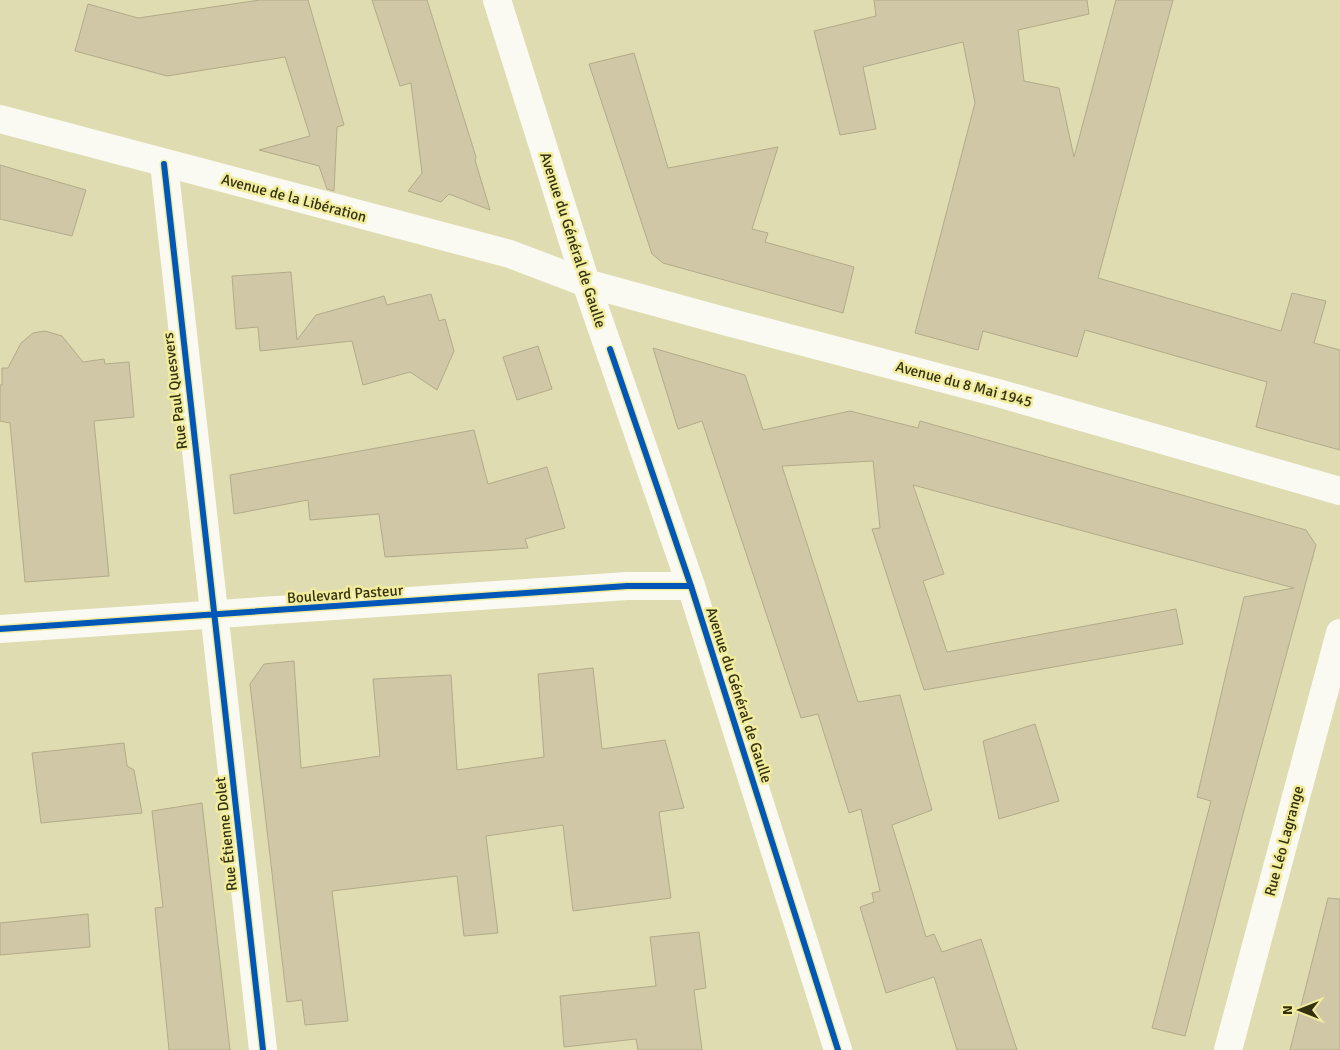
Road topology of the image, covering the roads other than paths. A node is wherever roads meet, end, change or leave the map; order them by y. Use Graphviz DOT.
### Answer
graph roads {
  1 [pos="497,0"];
  2 [pos="0,119"];
  3 [pos="164,164"];
  4 [pos="586,283"];
  5 [pos="1340,491"];
  6 [pos="691,586"];
  7 [pos="214,615"];
  8 [pos="0,630"];
  9 [pos="1340,633"];
  10 [pos="263,1050"];
  11 [pos="838,1050"];
  12 [pos="1228,1050"];
  1 -- 4 [label="main road, Avenue du Général de Gaulle"];
  2 -- 3 [label="main road, Avenue de la Libération"];
  3 -- 4 [label="main road, Avenue de la Libération"];
  3 -- 7 [label="main road, Rue Paul Quesvers"];
  4 -- 5 [label="main road, Avenue du 8 Mai 1945"];
  4 -- 6 [label="main road, Avenue du Général de Gaulle"];
  6 -- 7 [label="main road, Boulevard Pasteur"];
  6 -- 11 [label="main road, Avenue du Général de Gaulle"];
  7 -- 8 [label="main road, Boulevard Pasteur"];
  7 -- 10 [label="main road, Rue Étienne Dolet"];
  9 -- 12 [label="main road, Rue Léo Lagrange"];
}
